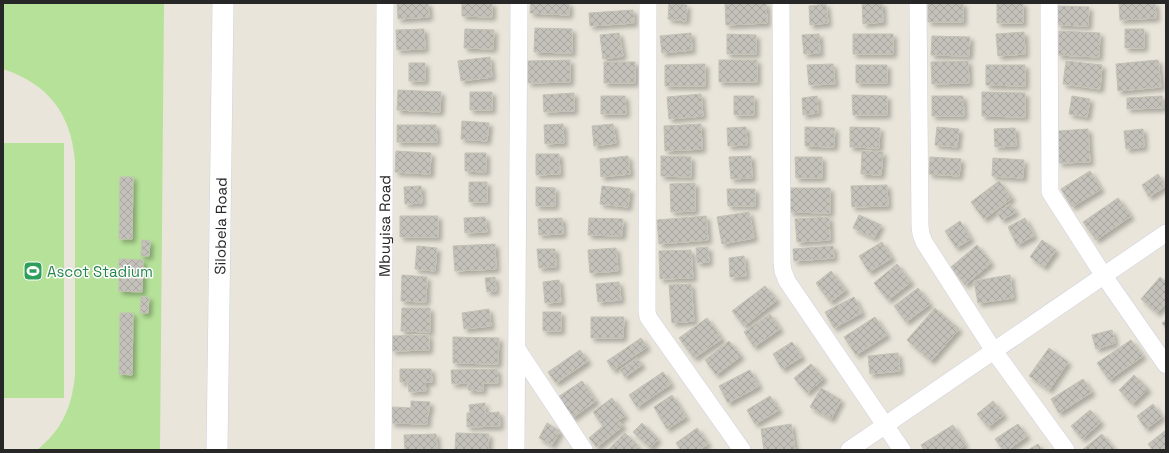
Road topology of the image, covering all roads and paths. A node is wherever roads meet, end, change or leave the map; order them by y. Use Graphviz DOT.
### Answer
graph roads {
  1 [pos="222,3"];
  2 [pos="385,3"];
  3 [pos="519,3"];
  4 [pos="648,3"];
  5 [pos="781,3"];
  6 [pos="918,3"];
  7 [pos="1048,3"];
  8 [pos="1166,233"];
  9 [pos="1104,276"];
  10 [pos="517,349"];
  11 [pos="994,351"];
  12 [pos="1166,365"];
  13 [pos="884,426"];
  14 [pos="217,450"];
  15 [pos="383,450"];
  16 [pos="516,450"];
  17 [pos="584,450"];
  18 [pos="742,450"];
  19 [pos="849,450"];
  20 [pos="902,450"];
  21 [pos="1066,450"];
  1 -- 14 [label="street, Silobela Road"];
  2 -- 15 [label="street, Mbuyisa Road"];
  3 -- 10 [label="street"];
  4 -- 18 [label="street"];
  5 -- 13 [label="street"];
  6 -- 11 [label="street"];
  7 -- 9 [label="street"];
  8 -- 9 [label="street"];
  9 -- 11 [label="street"];
  9 -- 12 [label="street"];
  10 -- 16 [label="street"];
  10 -- 17 [label="street"];
  11 -- 13 [label="street"];
  11 -- 21 [label="street"];
  13 -- 19 [label="street"];
  13 -- 20 [label="street"];
}
